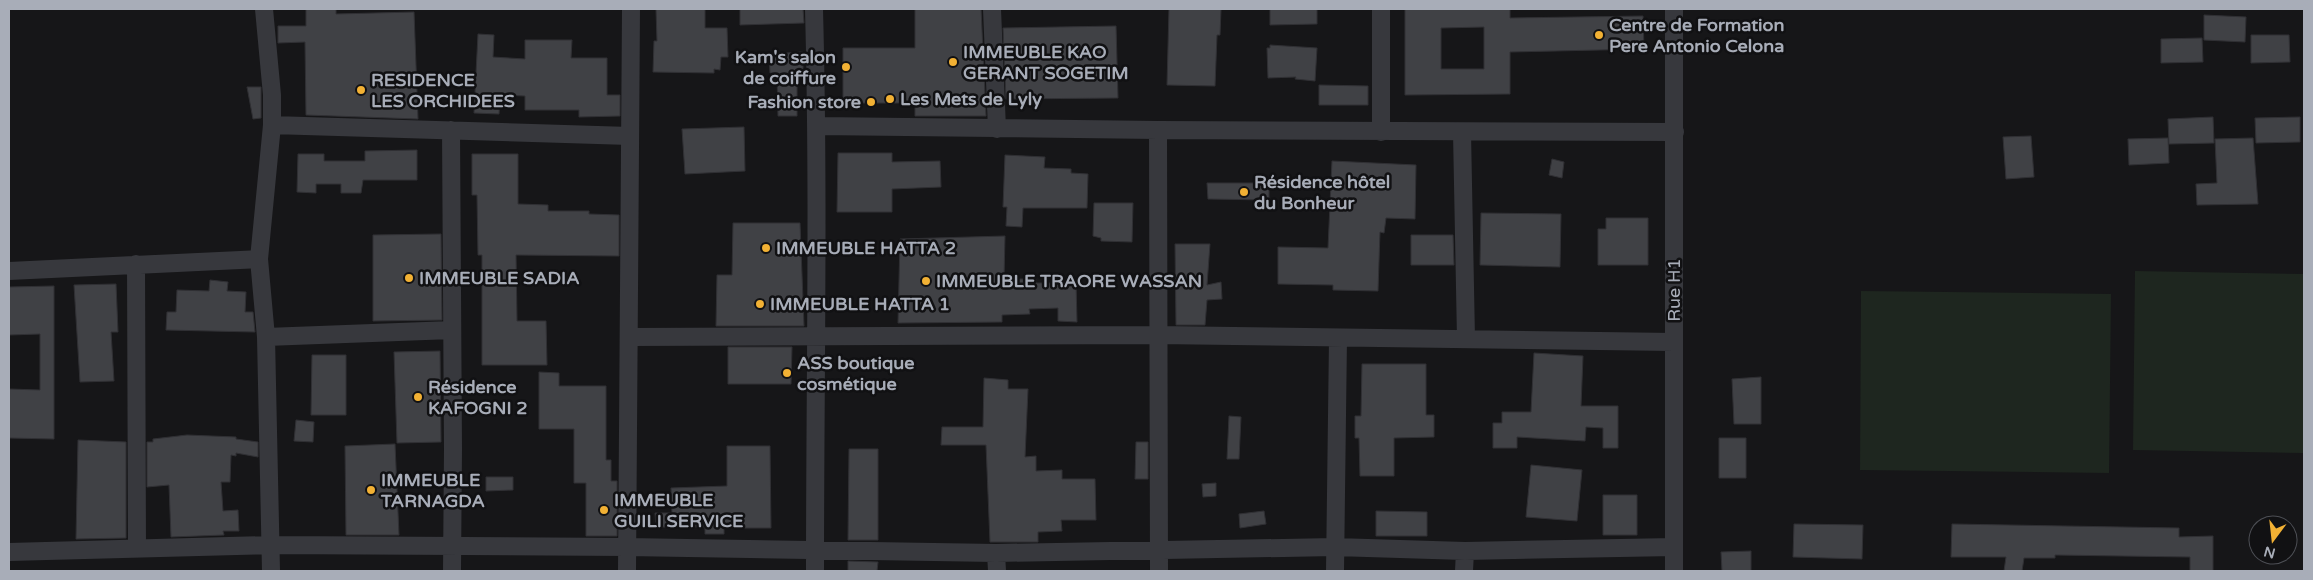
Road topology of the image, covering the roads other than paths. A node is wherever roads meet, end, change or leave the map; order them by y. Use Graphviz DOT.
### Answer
graph roads {
  1 [pos="264,9"];
  2 [pos="631,9"];
  3 [pos="814,9"];
  4 [pos="992,9"];
  5 [pos="1380,9"];
  6 [pos="1674,9"];
  7 [pos="272,125"];
  8 [pos="817,126"];
  9 [pos="997,129"];
  10 [pos="451,130"];
  11 [pos="1158,130"];
  12 [pos="1382,132"];
  13 [pos="1462,132"];
  14 [pos="1675,132"];
  15 [pos="630,136"];
  16 [pos="259,259"];
  17 [pos="136,264"];
  18 [pos="9,271"];
  19 [pos="452,330"];
  20 [pos="1158,335"];
  21 [pos="816,336"];
  22 [pos="266,337"];
  23 [pos="629,337"];
  24 [pos="1338,338"];
  25 [pos="1466,339"];
  26 [pos="1674,342"];
  27 [pos="270,545"];
  28 [pos="627,546"];
  29 [pos="137,547"];
  30 [pos="452,547"];
  31 [pos="1335,547"];
  32 [pos="1674,547"];
  33 [pos="1159,549"];
  34 [pos="815,550"];
  35 [pos="9,552"];
  36 [pos="1465,552"];
  37 [pos="996,553"];
  38 [pos="271,571"];
  39 [pos="452,571"];
  40 [pos="627,571"];
  41 [pos="814,571"];
  42 [pos="996,571"];
  43 [pos="1160,571"];
  44 [pos="1335,571"];
  45 [pos="1464,571"];
  46 [pos="1674,571"];
  1 -- 7 [label="street"];
  2 -- 15 [label="street"];
  3 -- 8 [label="street"];
  4 -- 9 [label="street"];
  5 -- 12 [label="street"];
  6 -- 14 [label="street, Rue H1"];
  7 -- 10 [label="street"];
  7 -- 16 [label="street"];
  8 -- 9 [label="street"];
  8 -- 21 [label="street"];
  9 -- 11 [label="street"];
  10 -- 15 [label="street"];
  10 -- 19 [label="street"];
  11 -- 12 [label="street"];
  11 -- 20 [label="street"];
  12 -- 13 [label="street"];
  13 -- 14 [label="street"];
  13 -- 25 [label="street"];
  14 -- 26 [label="street, Rue H1"];
  15 -- 23 [label="street"];
  16 -- 17 [label="street"];
  16 -- 22 [label="street"];
  17 -- 18 [label="street"];
  17 -- 29 [label="street"];
  19 -- 22 [label="street"];
  19 -- 30 [label="street"];
  20 -- 21 [label="street"];
  20 -- 24 [label="street"];
  20 -- 33 [label="street"];
  21 -- 23 [label="street"];
  21 -- 34 [label="street"];
  22 -- 27 [label="street"];
  23 -- 28 [label="street"];
  24 -- 25 [label="street"];
  24 -- 31 [label="street"];
  25 -- 26 [label="street"];
  26 -- 32 [label="street, Rue H1"];
  27 -- 29 [label="street"];
  27 -- 30 [label="street"];
  27 -- 38 [label="street"];
  28 -- 30 [label="street"];
  28 -- 34 [label="street"];
  28 -- 40 [label="street"];
  29 -- 35 [label="street"];
  30 -- 39 [label="street"];
  31 -- 33 [label="street"];
  31 -- 36 [label="street"];
  31 -- 44 [label="street"];
  32 -- 36 [label="street"];
  32 -- 46 [label="street, Rue H1"];
  33 -- 37 [label="street"];
  33 -- 43 [label="street"];
  34 -- 37 [label="street"];
  34 -- 41 [label="street"];
  36 -- 45 [label="street"];
  37 -- 42 [label="street"];
}
